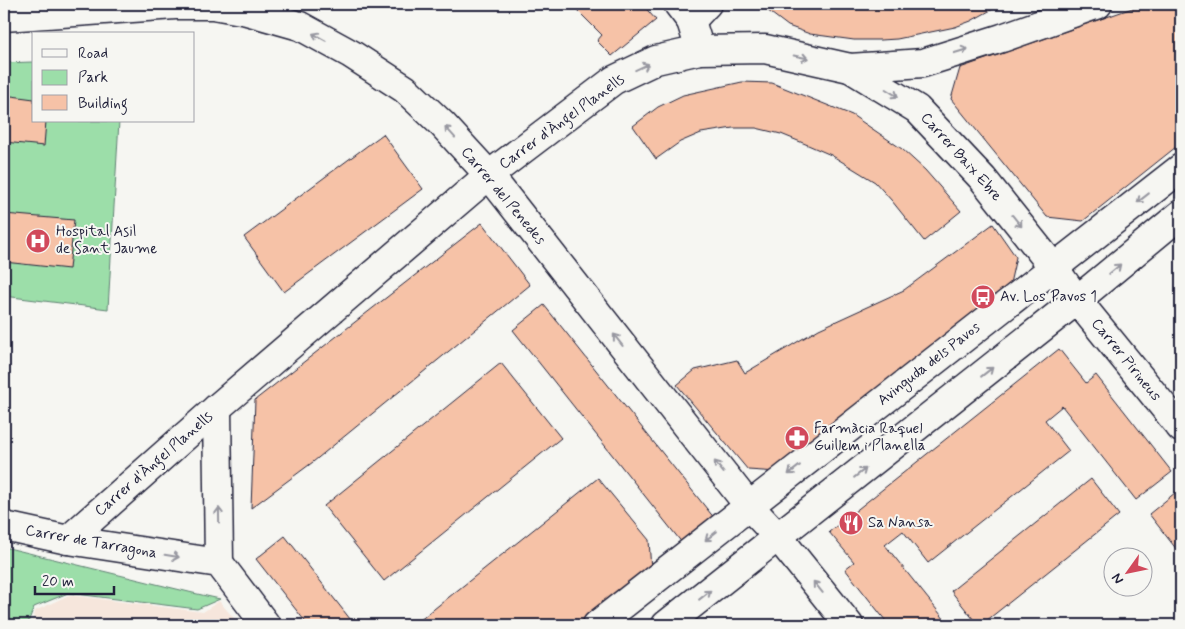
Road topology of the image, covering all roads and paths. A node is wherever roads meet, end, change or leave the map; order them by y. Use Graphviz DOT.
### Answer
graph roads {
  1 [pos="214,5"];
  2 [pos="1089,5"];
  3 [pos="692,9"];
  4 [pos="4,17"];
  5 [pos="700,50"];
  6 [pos="850,68"];
  7 [pos="1181,168"];
  8 [pos="489,176"];
  9 [pos="1181,214"];
  10 [pos="1054,268"];
  11 [pos="1077,300"];
  12 [pos="217,408"];
  13 [pos="1181,428"];
  14 [pos="749,506"];
  15 [pos="4,526"];
  16 [pos="778,538"];
  17 [pos="68,540"];
  18 [pos="219,564"];
  19 [pos="266,625"];
  20 [pos="597,625"];
  21 [pos="666,625"];
  22 [pos="849,625"];
  1 -- 4 [label="street, Carrer del Penedes"];
  8 -- 1 [label="street, Carrer del Penedes, one-way"];
  6 -- 2 [label="street, Carrer d'Àngel Planells, one-way"];
  3 -- 5 [label="street"];
  5 -- 6 [label="street, Carrer d'Àngel Planells, one-way"];
  8 -- 5 [label="street, Carrer d'Àngel Planells, one-way"];
  6 -- 10 [label="street, Carrer Baix Ebre, one-way"];
  7 -- 10 [label="street, Avinguda dels Pavos, one-way"];
  8 -- 12 [label="street, Carrer d'Àngel Planells"];
  14 -- 8 [label="street, Carrer del Penedes, one-way"];
  11 -- 9 [label="street, one-way"];
  10 -- 11 [label="street, Carrer Pirineus"];
  10 -- 14 [label="street, Avinguda dels Pavos, one-way"];
  11 -- 13 [label="street, Carrer Pirineus"];
  16 -- 11 [label="street, one-way"];
  12 -- 17 [label="street, Carrer d'Àngel Planells"];
  18 -- 12 [label="street, Carrer d'Àngel Planells, one-way"];
  14 -- 16 [label="street"];
  14 -- 20 [label="street, Avinguda dels Pavos, one-way"];
  15 -- 17 [label="street, Carrer de Tarragona"];
  21 -- 16 [label="street, one-way"];
  22 -- 16 [label="street, one-way"];
  17 -- 18 [label="street, Carrer de Tarragona, one-way"];
  18 -- 19 [label="street"];
}
